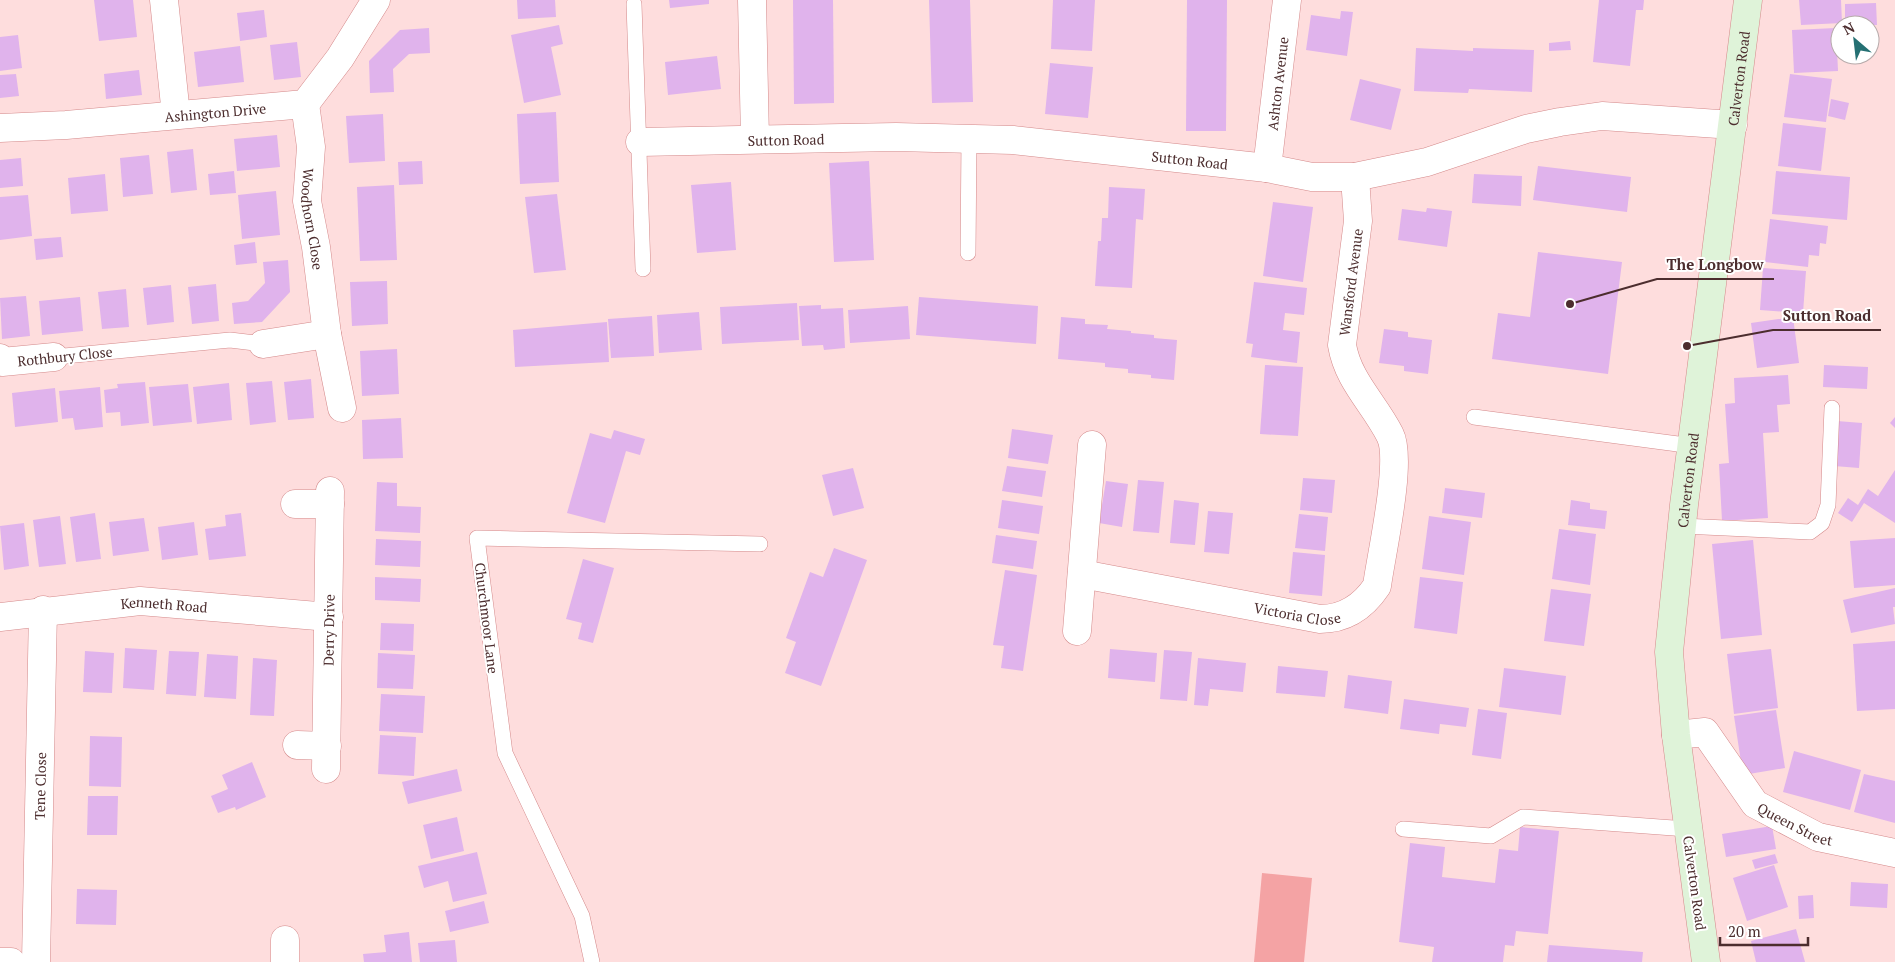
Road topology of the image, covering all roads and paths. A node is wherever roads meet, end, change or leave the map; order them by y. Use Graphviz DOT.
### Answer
graph roads {
  1 [pos="164,0"];
  2 [pos="376,0"];
  3 [pos="752,0"];
  4 [pos="1286,0"];
  5 [pos="1748,0"];
  6 [pos="634,4"];
  7 [pos="305,104"];
  8 [pos="176,115"];
  9 [pos="1732,125"];
  10 [pos="0,128"];
  11 [pos="755,139"];
  12 [pos="969,139"];
  13 [pos="640,142"];
  14 [pos="1267,168"];
  15 [pos="1355,177"];
  16 [pos="968,253"];
  17 [pos="643,269"];
  18 [pos="327,334"];
  19 [pos="263,344"];
  20 [pos="54,357"];
  21 [pos="0,362"];
  22 [pos="342,408"];
  23 [pos="1832,408"];
  24 [pos="1474,417"];
  25 [pos="1092,445"];
  26 [pos="1693,446"];
  27 [pos="1395,462"];
  28 [pos="294,504"];
  29 [pos="1682,526"];
  30 [pos="760,544"];
  31 [pos="1082,574"];
  32 [pos="43,610"];
  33 [pos="0,617"];
  34 [pos="328,617"];
  35 [pos="1077,631"];
  36 [pos="1676,735"];
  37 [pos="297,745"];
  38 [pos="1403,829"];
  39 [pos="1687,829"];
  40 [pos="1895,853"];
  41 [pos="0,962"];
  42 [pos="11,962"];
  43 [pos="36,962"];
  44 [pos="592,962"];
  45 [pos="1706,962"];
  1 -- 8 [label="street"];
  2 -- 7 [label="street"];
  3 -- 11 [label="street"];
  4 -- 14 [label="street, Ashton Avenue"];
  5 -- 9 [label="street, Calverton Road"];
  6 -- 13 [label="lane"];
  7 -- 8 [label="street, Ashington Drive"];
  7 -- 18 [label="street, Woodhorn Close"];
  8 -- 10 [label="street, Ashington Drive"];
  9 -- 15 [label="street, Sutton Road"];
  9 -- 26 [label="street, Calverton Road"];
  11 -- 12 [label="street, Sutton Road"];
  11 -- 13 [label="street, Sutton Road"];
  12 -- 14 [label="street, Sutton Road"];
  12 -- 16 [label="lane"];
  13 -- 17 [label="lane"];
  14 -- 15 [label="street, Sutton Road"];
  15 -- 27 [label="street, Wansford Avenue"];
  18 -- 19 [label="street"];
  18 -- 22 [label="street, Woodhorn Close"];
  19 -- 20 [label="lane, Rothbury Close"];
  20 -- 21 [label="street, Rothbury Close"];
  23 -- 29 [label="lane"];
  24 -- 26 [label="lane"];
  25 -- 31 [label="street"];
  26 -- 29 [label="street, Calverton Road"];
  27 -- 31 [label="street, Victoria Close"];
  28 -- 34 [label="street, Derry Drive"];
  29 -- 36 [label="street, Calverton Road"];
  30 -- 44 [label="lane, Churchmoor Lane"];
  31 -- 35 [label="street"];
  32 -- 33 [label="street, Kenneth Road"];
  32 -- 34 [label="street, Kenneth Road"];
  32 -- 43 [label="street, Tene Close"];
  34 -- 37 [label="street, Derry Drive"];
  36 -- 39 [label="street, Calverton Road"];
  36 -- 40 [label="street, Queen Street"];
  38 -- 39 [label="lane"];
  39 -- 45 [label="street, Calverton Road"];
  41 -- 42 [label="street"];
}
